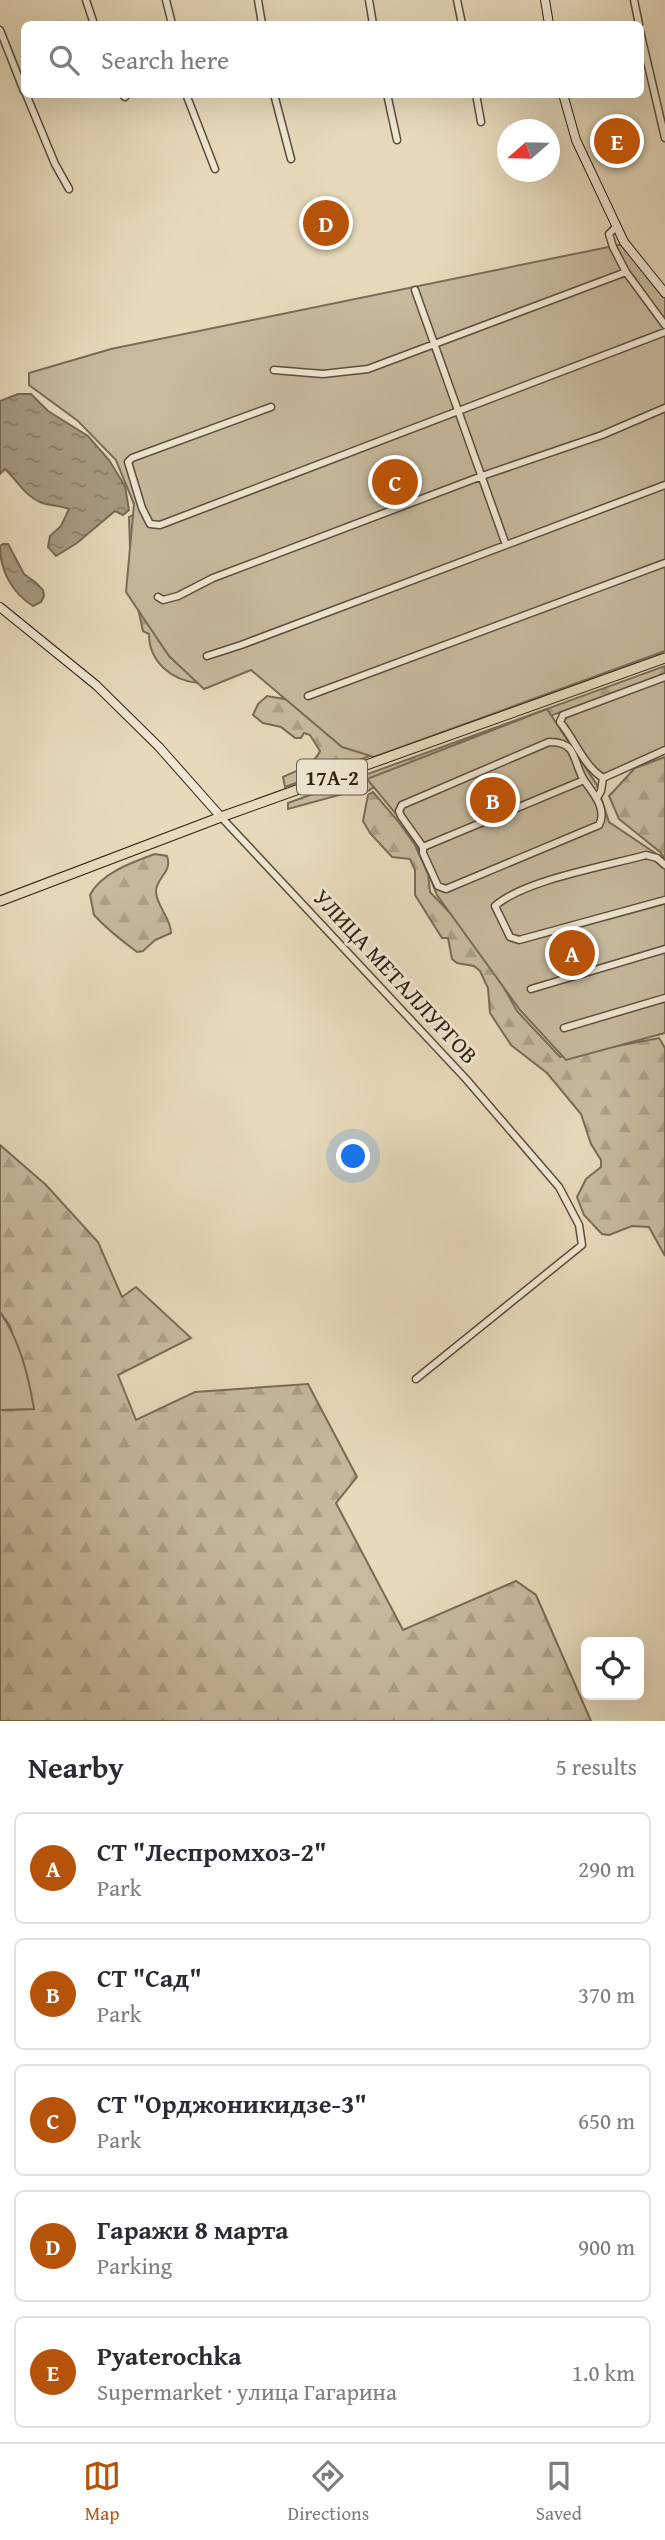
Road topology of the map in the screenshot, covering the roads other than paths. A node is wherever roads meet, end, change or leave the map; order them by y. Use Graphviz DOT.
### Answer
graph roads {
  1 [pos="86,0"];
  2 [pos="166,0"];
  3 [pos="258,0"];
  4 [pos="369,0"];
  5 [pos="457,0"];
  6 [pos="545,0"];
  7 [pos="634,0"];
  8 [pos="93,21"];
  9 [pos="171,21"];
  10 [pos="262,21"];
  11 [pos="372,21"];
  12 [pos="460,21"];
  13 [pos="549,21"];
  14 [pos="638,21"];
  15 [pos="0,30"];
  16 [pos="644,49"];
  17 [pos="9,54"];
  18 [pos="2,58"];
  19 [pos="21,83"];
  20 [pos="27,98"];
  21 [pos="188,98"];
  22 [pos="275,98"];
  23 [pos="388,98"];
  24 [pos="477,98"];
  25 [pos="564,98"];
  26 [pos="481,122"];
  27 [pos="665,138"];
  28 [pos="397,140"];
  29 [pos="291,159"];
  30 [pos="215,169"];
  31 [pos="69,189"];
  32 [pos="617,226"];
  33 [pos="626,272"];
  34 [pos="415,290"];
  35 [pos="665,293"];
  36 [pos="665,325"];
  37 [pos="665,332"];
  38 [pos="435,345"];
  39 [pos="274,370"];
  40 [pos="271,407"];
  41 [pos="665,408"];
  42 [pos="458,411"];
  43 [pos="482,476"];
  44 [pos="665,485"];
  45 [pos="506,545"];
  46 [pos="665,563"];
  47 [pos="158,597"];
  48 [pos="0,607"];
  49 [pos="207,656"];
  50 [pos="665,658"];
  51 [pos="665,677"];
  52 [pos="308,696"];
  53 [pos="665,750"];
  54 [pos="603,778"];
  55 [pos="584,780"];
  56 [pos="597,799"];
  57 [pos="220,817"];
  58 [pos="423,847"];
  59 [pos="665,865"];
  60 [pos="665,900"];
  61 [pos="0,901"];
  62 [pos="665,949"];
  63 [pos="531,989"];
  64 [pos="665,999"];
  65 [pos="564,1028"];
  66 [pos="416,1379"];
  1 -- 8 [label="street"];
  2 -- 9 [label="street"];
  3 -- 10 [label="street"];
  4 -- 11 [label="street"];
  5 -- 12 [label="street"];
  6 -- 13 [label="street"];
  7 -- 14 [label="street"];
  15 -- 17 [label="street"];
  16 -- 27 [label="street"];
  17 -- 18 [label="street"];
  17 -- 19 [label="street"];
  20 -- 31 [label="street"];
  21 -- 30 [label="street"];
  22 -- 29 [label="street"];
  23 -- 28 [label="street"];
  24 -- 26 [label="street"];
  25 -- 32 [label="street"];
  32 -- 33 [label="street"];
  32 -- 35 [label="street"];
  33 -- 36 [label="street"];
  33 -- 38 [label="street"];
  34 -- 38 [label="street"];
  37 -- 42 [label="street"];
  38 -- 39 [label="street"];
  38 -- 42 [label="street"];
  40 -- 42 [label="street"];
  41 -- 43 [label="street"];
  42 -- 43 [label="street"];
  43 -- 45 [label="street"];
  43 -- 47 [label="street"];
  44 -- 45 [label="street"];
  45 -- 49 [label="street"];
  46 -- 52 [label="street"];
  48 -- 57 [label="street, УЛИЦА МЕТАЛЛУРГОВ"];
  50 -- 57 [label="main road, 17А-2"];
  51 -- 54 [label="street"];
  53 -- 54 [label="street"];
  54 -- 56 [label="street"];
  55 -- 56 [label="street"];
  55 -- 58 [label="street"];
  55 -- 58 [label="street"];
  56 -- 58 [label="street"];
  57 -- 61 [label="main road, 17А-2"];
  57 -- 66 [label="street, УЛИЦА МЕТАЛЛУРГОВ"];
  59 -- 60 [label="street"];
  62 -- 63 [label="street"];
  64 -- 65 [label="street"];
}
